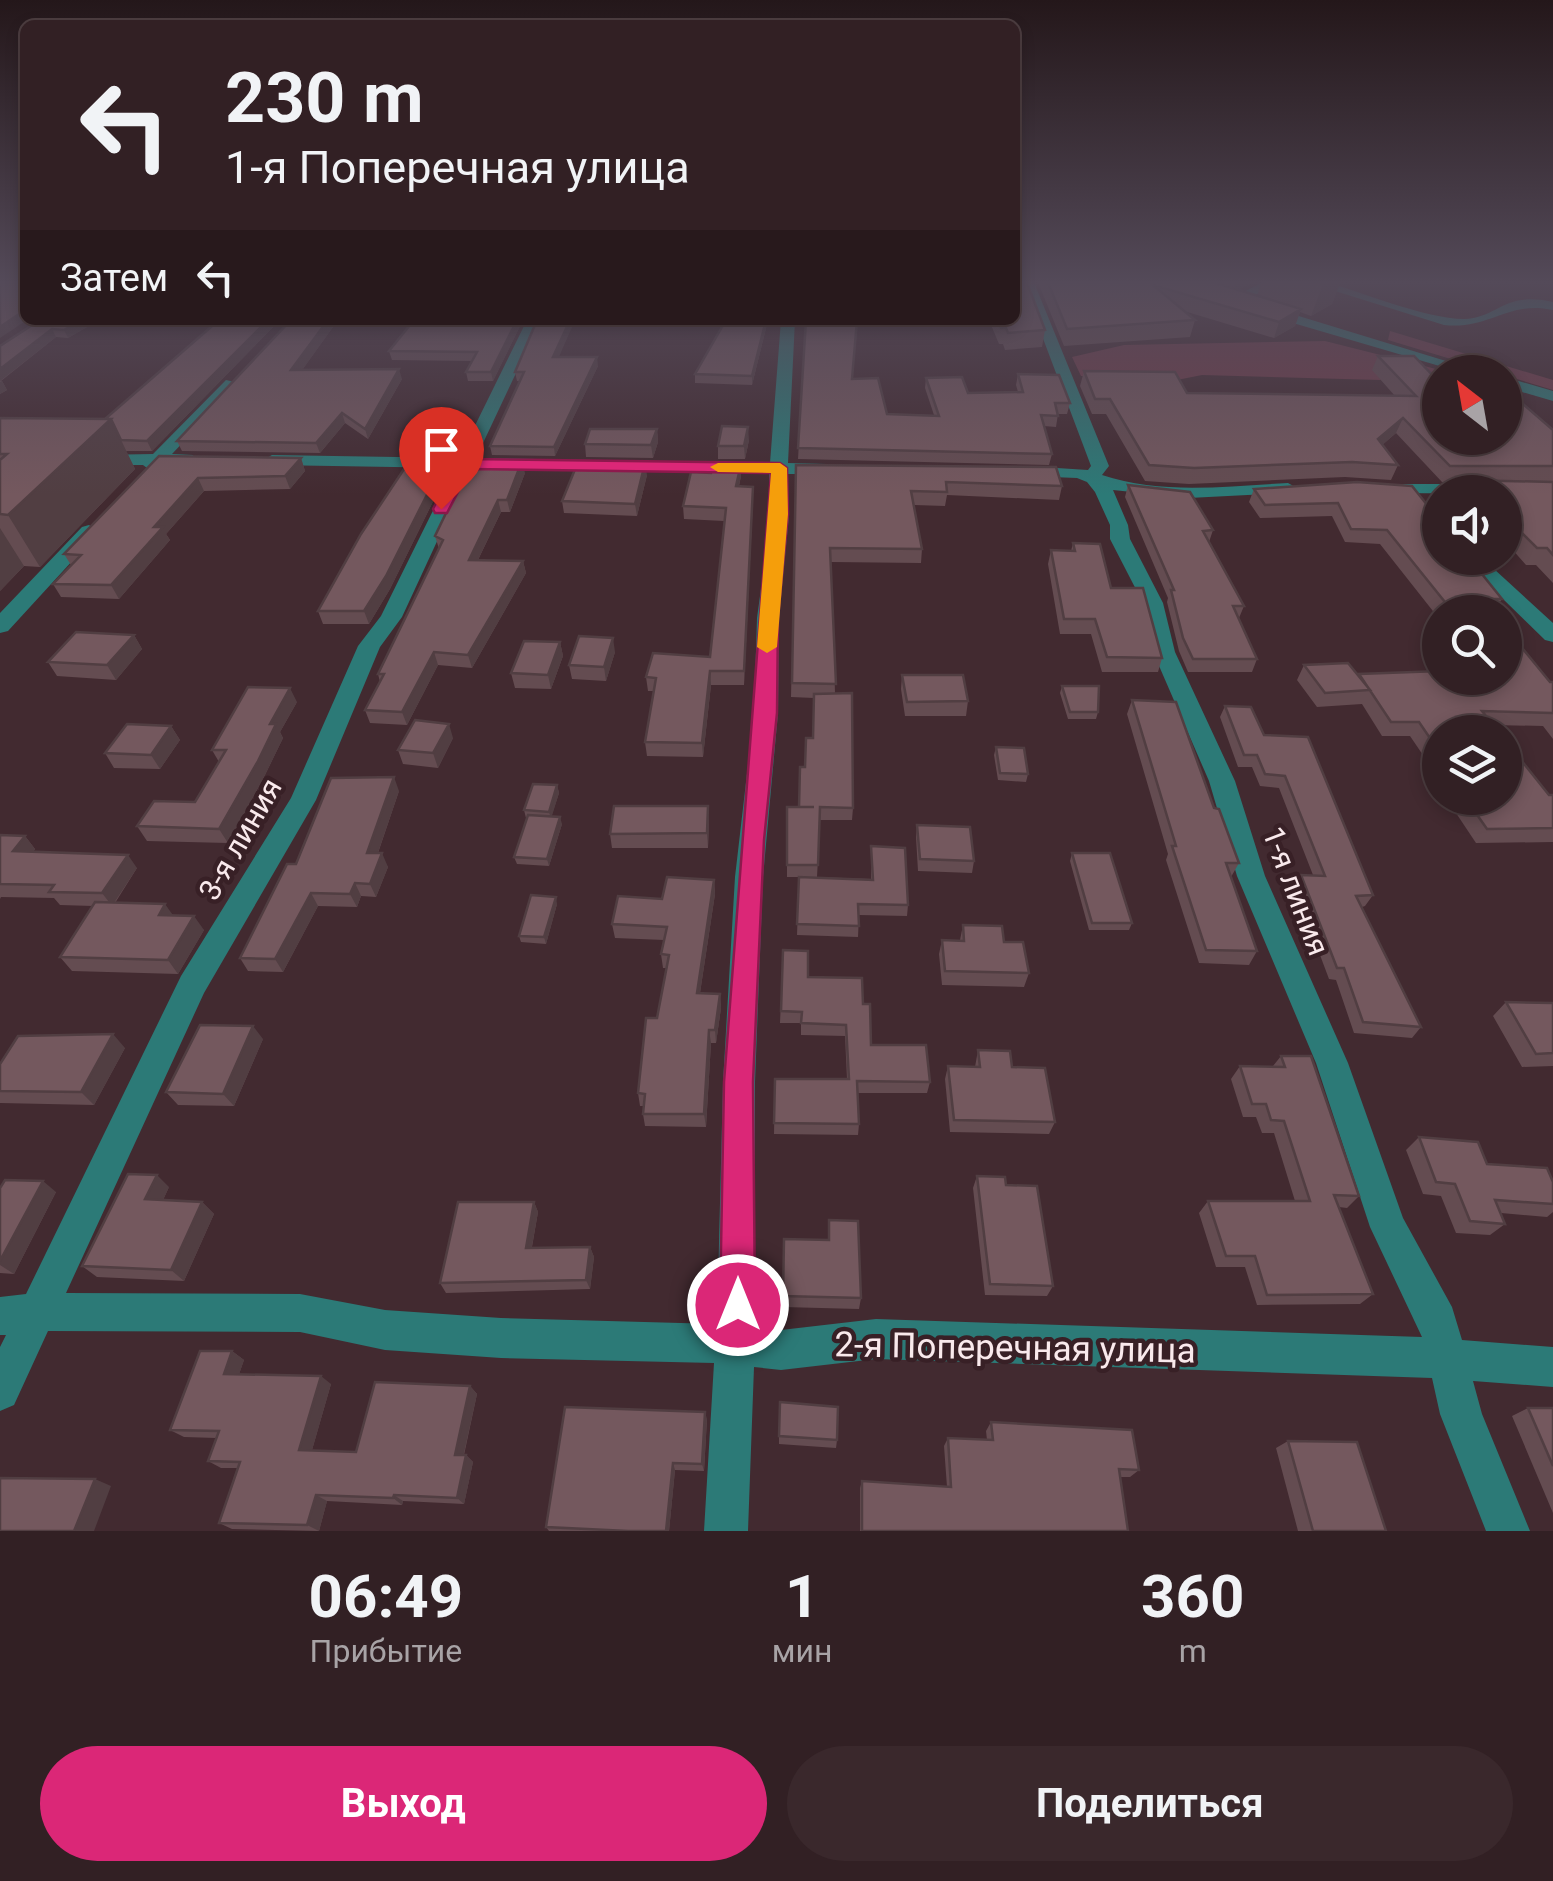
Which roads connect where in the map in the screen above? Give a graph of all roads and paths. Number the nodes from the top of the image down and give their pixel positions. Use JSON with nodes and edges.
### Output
{"nodes":[{"id":1,"x":519,"y":351,"type":"edge"},
{"id":2,"x":786,"y":351,"type":"edge"},
{"id":3,"x":1055,"y":351,"type":"edge"},
{"id":4,"x":250,"y":363,"type":"edge"},
{"id":5,"x":1522,"y":387,"type":"edge"},
{"id":6,"x":1553,"y":396,"type":"edge"},
{"id":7,"x":201,"y":459,"type":"edge"},
{"id":8,"x":71,"y":460,"type":"edge"},
{"id":9,"x":159,"y":460,"type":"junction"},
{"id":10,"x":258,"y":460,"type":"edge"},
{"id":11,"x":464,"y":464,"type":"junction"},
{"id":12,"x":780,"y":468,"type":"junction"},
{"id":13,"x":854,"y":469,"type":"edge"},
{"id":14,"x":1009,"y":471,"type":"edge"},
{"id":15,"x":1092,"y":476,"type":"junction"},
{"id":16,"x":135,"y":482,"type":"edge"},
{"id":17,"x":1308,"y":487,"type":"edge"},
{"id":18,"x":1362,"y":487,"type":"edge"},
{"id":19,"x":1553,"y":489,"type":"edge"},
{"id":20,"x":1418,"y":491,"type":"junction"},
{"id":21,"x":1422,"y":495,"type":"edge"},
{"id":22,"x":108,"y":511,"type":"edge"},
{"id":23,"x":1489,"y":575,"type":"edge"},
{"id":24,"x":0,"y":626,"type":"edge"},
{"id":25,"x":1553,"y":636,"type":"edge"},
{"id":26,"x":19,"y":1314,"type":"edge"},
{"id":27,"x":733,"y":1346,"type":"junction"},
{"id":28,"x":1449,"y":1360,"type":"junction"},
{"id":29,"x":1553,"y":1367,"type":"edge"},
{"id":30,"x":0,"y":1391,"type":"edge"},
{"id":31,"x":726,"y":1531,"type":"edge"},
{"id":32,"x":1508,"y":1531,"type":"edge"}],
"edges":[{"from":1,"to":11,"type":"street","name":"3-я линия"},
{"from":2,"to":12,"type":"street"},
{"from":3,"to":15,"type":"street","name":"1-я линия"},
{"from":4,"to":9,"type":"street"},
{"from":5,"to":6,"type":"street"},
{"from":7,"to":9,"type":"street"},
{"from":8,"to":9,"type":"street"},
{"from":9,"to":16,"type":"street"},
{"from":10,"to":11,"type":"street"},
{"from":11,"to":12,"type":"street"},
{"from":11,"to":26,"type":"street","name":"3-я линия"},
{"from":12,"to":13,"type":"street"},
{"from":12,"to":27,"type":"street"},
{"from":14,"to":15,"type":"street"},
{"from":15,"to":17,"type":"street"},
{"from":15,"to":28,"type":"street","name":"1-я линия"},
{"from":18,"to":20,"type":"street"},
{"from":19,"to":20,"type":"street"},
{"from":20,"to":21,"type":"street"},
{"from":22,"to":24,"type":"street"},
{"from":23,"to":25,"type":"street"},
{"from":26,"to":27,"type":"street","name":"2-я Поперечная улица"},
{"from":26,"to":30,"type":"street","name":"3-я линия"},
{"from":27,"to":28,"type":"street","name":"2-я Поперечная улица"},
{"from":27,"to":31,"type":"street"},
{"from":28,"to":29,"type":"street","name":"2-я Поперечная улица"},
{"from":28,"to":32,"type":"street","name":"1-я линия"}]}
